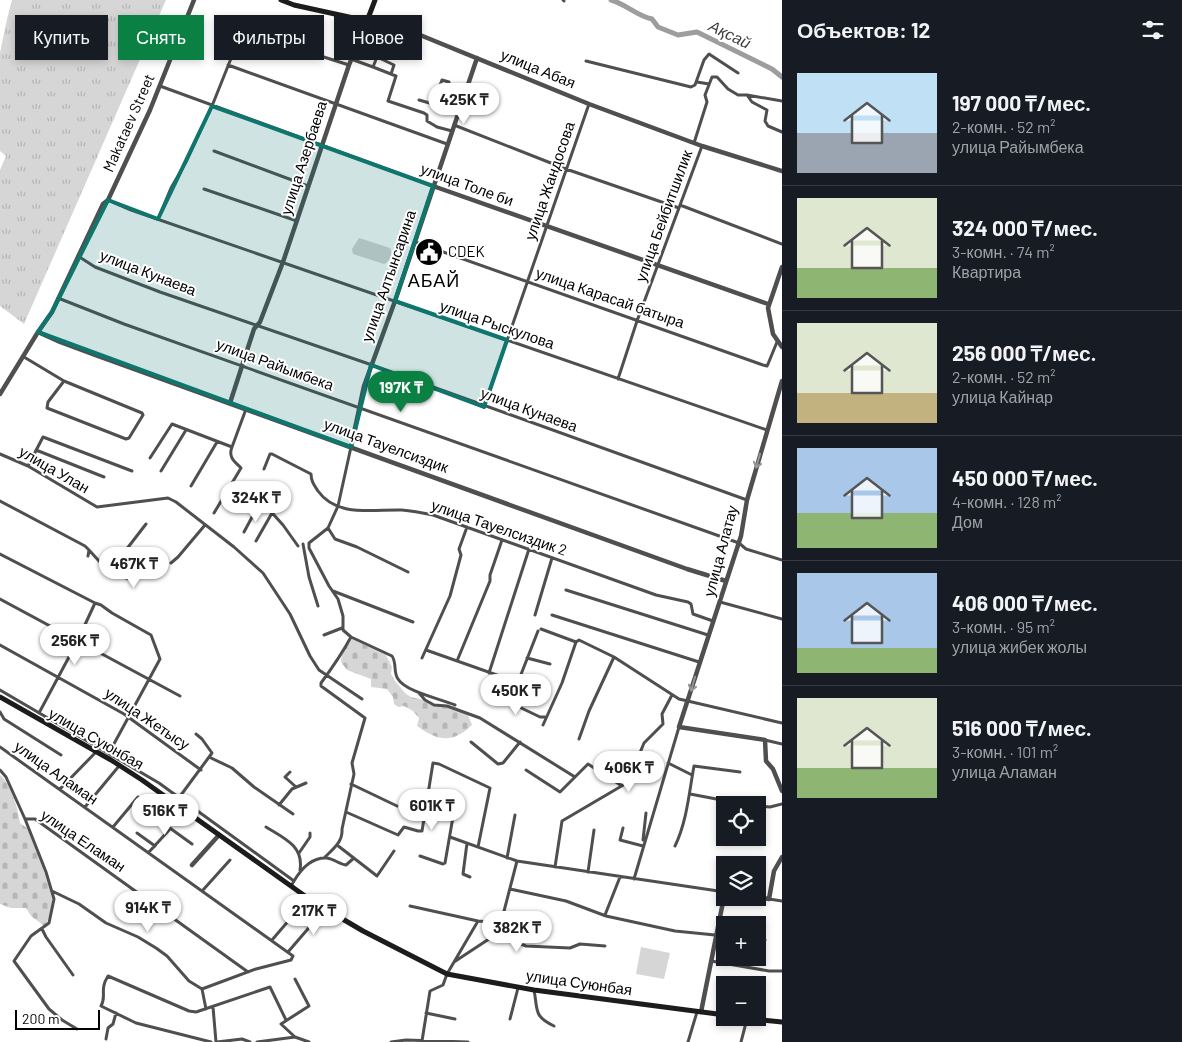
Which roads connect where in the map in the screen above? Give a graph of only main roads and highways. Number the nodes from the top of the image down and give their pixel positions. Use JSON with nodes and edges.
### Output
{"nodes":[{"id":1,"x":281,"y":0,"type":"edge"},
{"id":2,"x":375,"y":0,"type":"edge"},
{"id":3,"x":340,"y":15,"type":"edge"},
{"id":4,"x":369,"y":15,"type":"edge"},
{"id":5,"x":0,"y":697,"type":"edge"},
{"id":6,"x":716,"y":1014,"type":"edge"},
{"id":7,"x":766,"y":1020,"type":"edge"},
{"id":8,"x":782,"y":1022,"type":"edge"}],
"edges":[{"from":1,"to":3,"type":"main road","name":"улица Абая"},
{"from":2,"to":4,"type":"main road","name":"улица Азербаева"},
{"from":5,"to":6,"type":"main road","name":"улица Суюнбая"},
{"from":7,"to":8,"type":"main road"}]}
